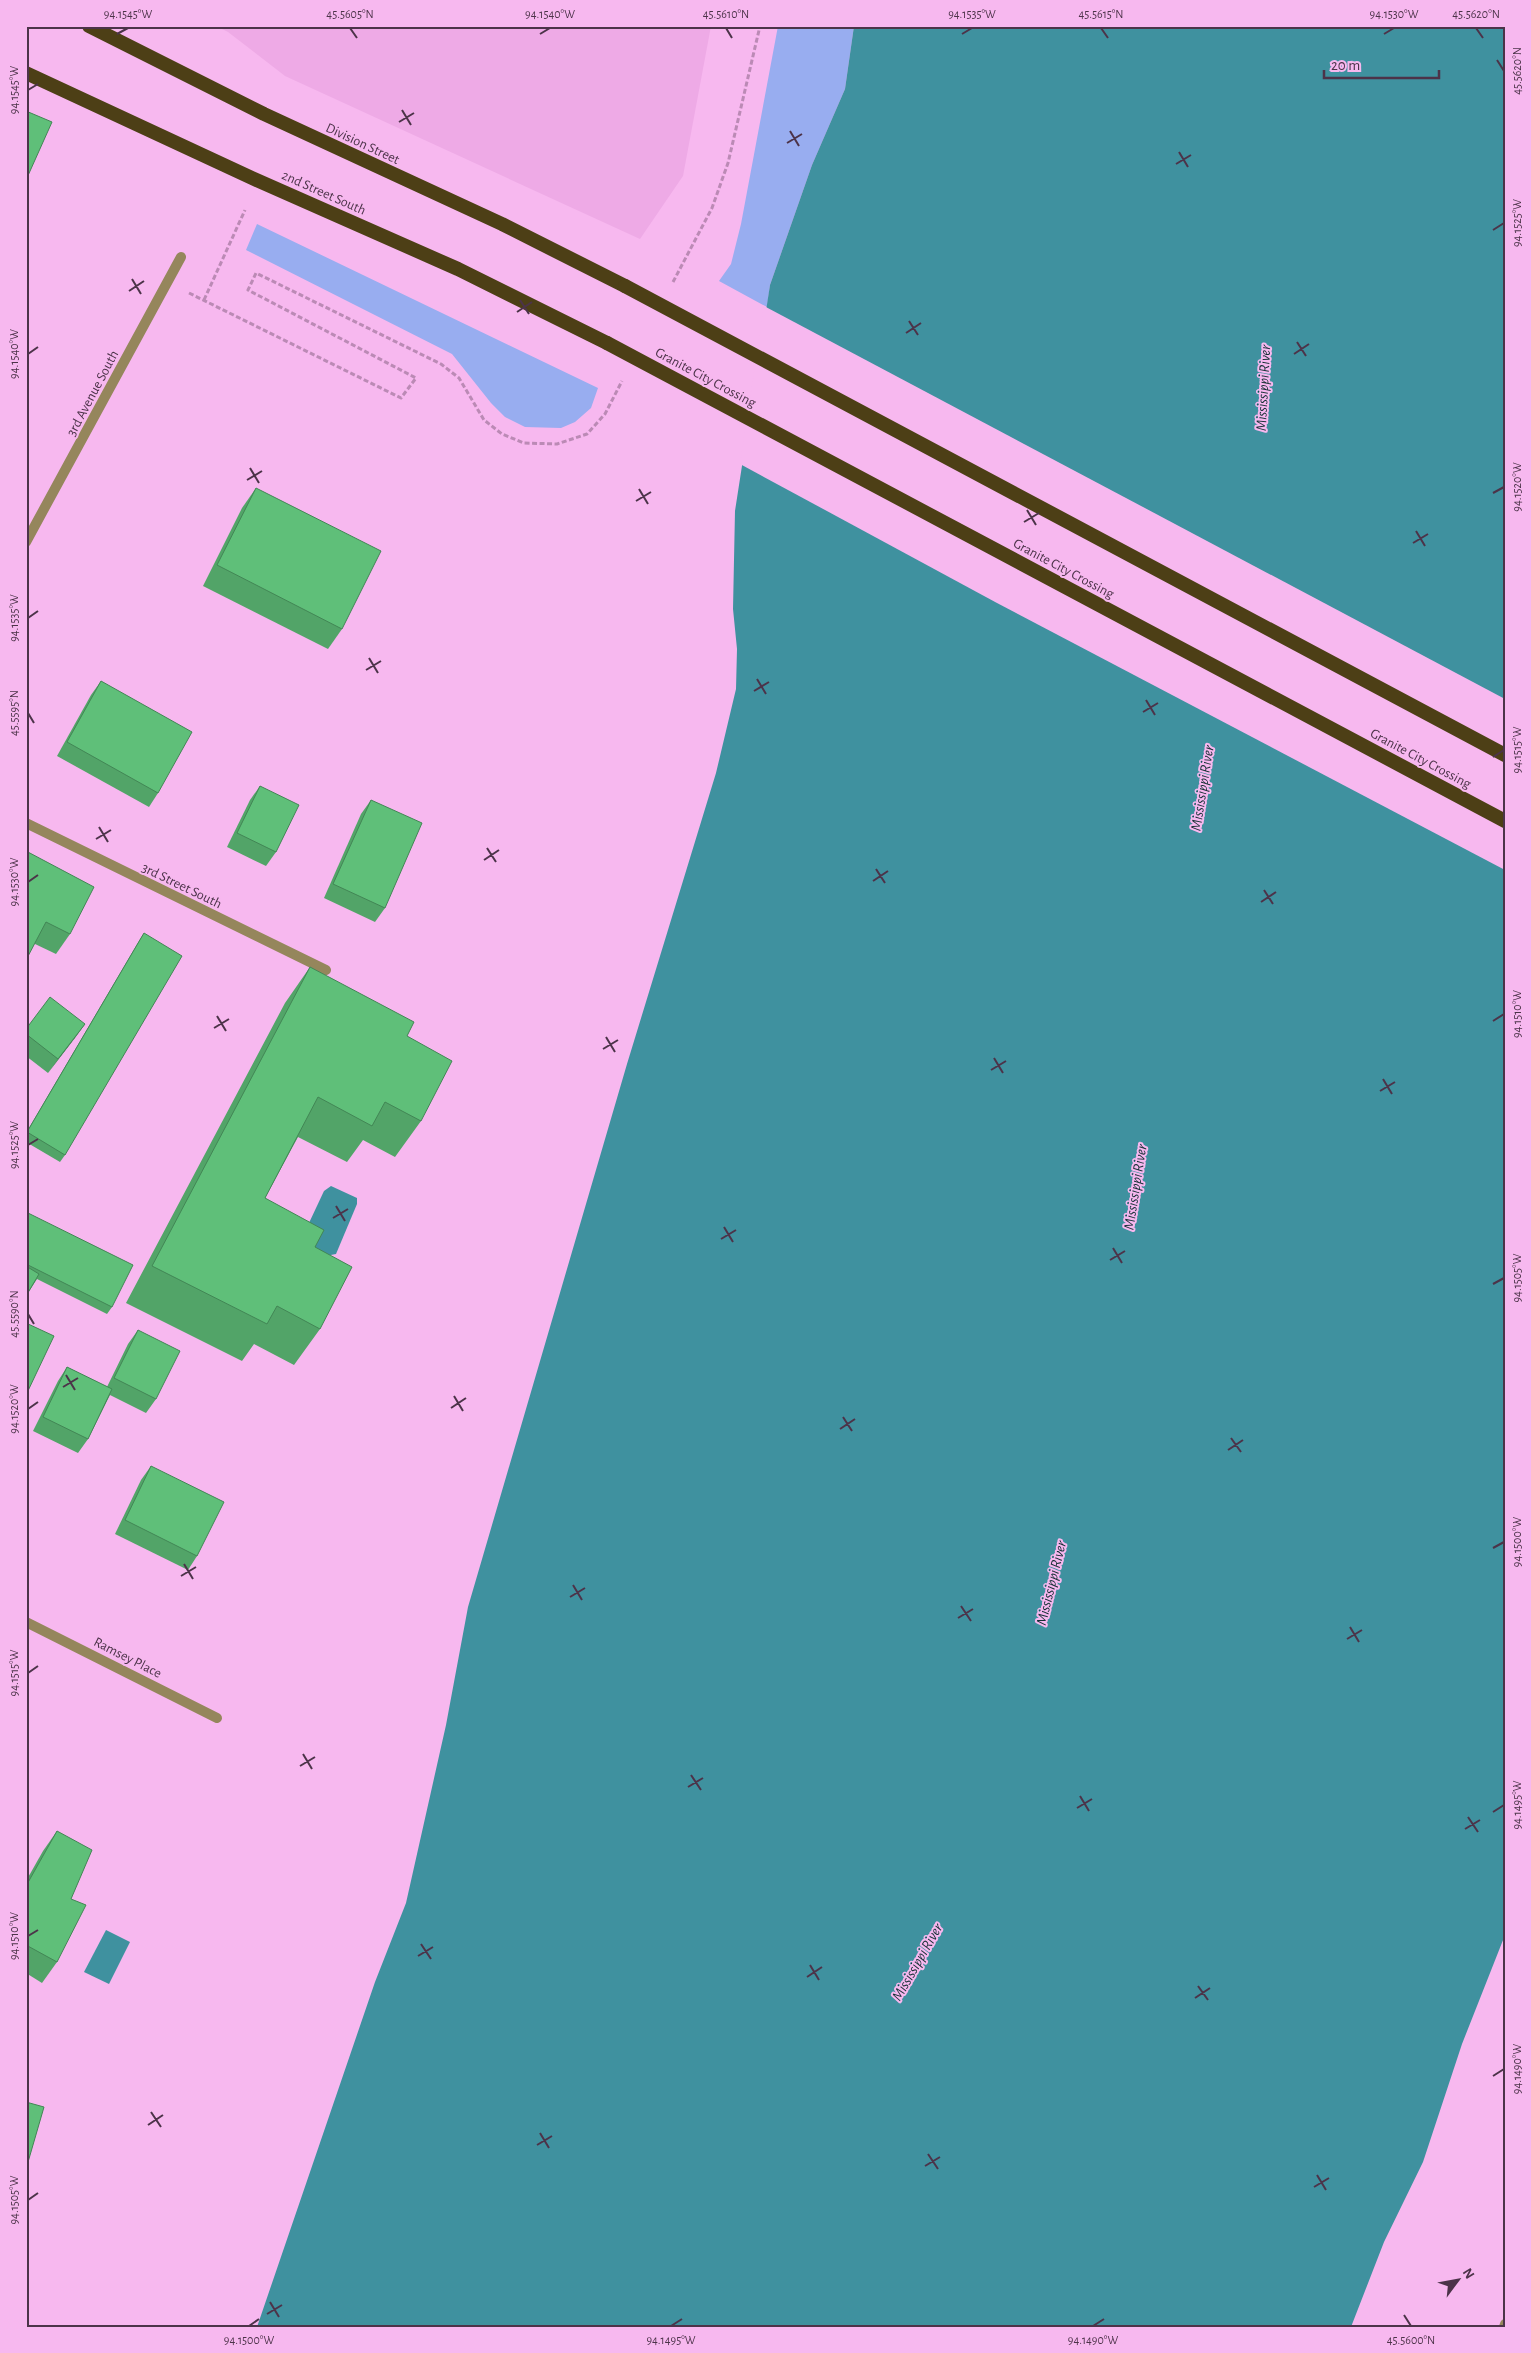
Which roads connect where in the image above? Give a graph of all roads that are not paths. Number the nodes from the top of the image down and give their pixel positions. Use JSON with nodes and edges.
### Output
{"nodes":[{"id":1,"x":89,"y":26,"type":"edge"},
{"id":2,"x":26,"y":73,"type":"edge"},
{"id":3,"x":181,"y":257,"type":"dead end"},
{"id":4,"x":607,"y":343,"type":"joint"},
{"id":5,"x":26,"y":542,"type":"edge"},
{"id":6,"x":1505,"y":755,"type":"edge"},
{"id":7,"x":1505,"y":821,"type":"edge"},
{"id":8,"x":26,"y":823,"type":"edge"},
{"id":9,"x":326,"y":970,"type":"dead end"},
{"id":10,"x":26,"y":1622,"type":"edge"},
{"id":11,"x":217,"y":1718,"type":"dead end"}],
"edges":[{"from":1,"to":6,"type":"highway","name":"Division Street","bridge":true},
{"from":2,"to":4,"type":"highway","name":"2nd Street South"},
{"from":3,"to":5,"type":"street","name":"3rd Avenue South"},
{"from":4,"to":7,"type":"highway","name":"Granite City Crossing","bridge":true},
{"from":8,"to":9,"type":"street","name":"3rd Street South"},
{"from":10,"to":11,"type":"street","name":"Ramsey Place"}]}
